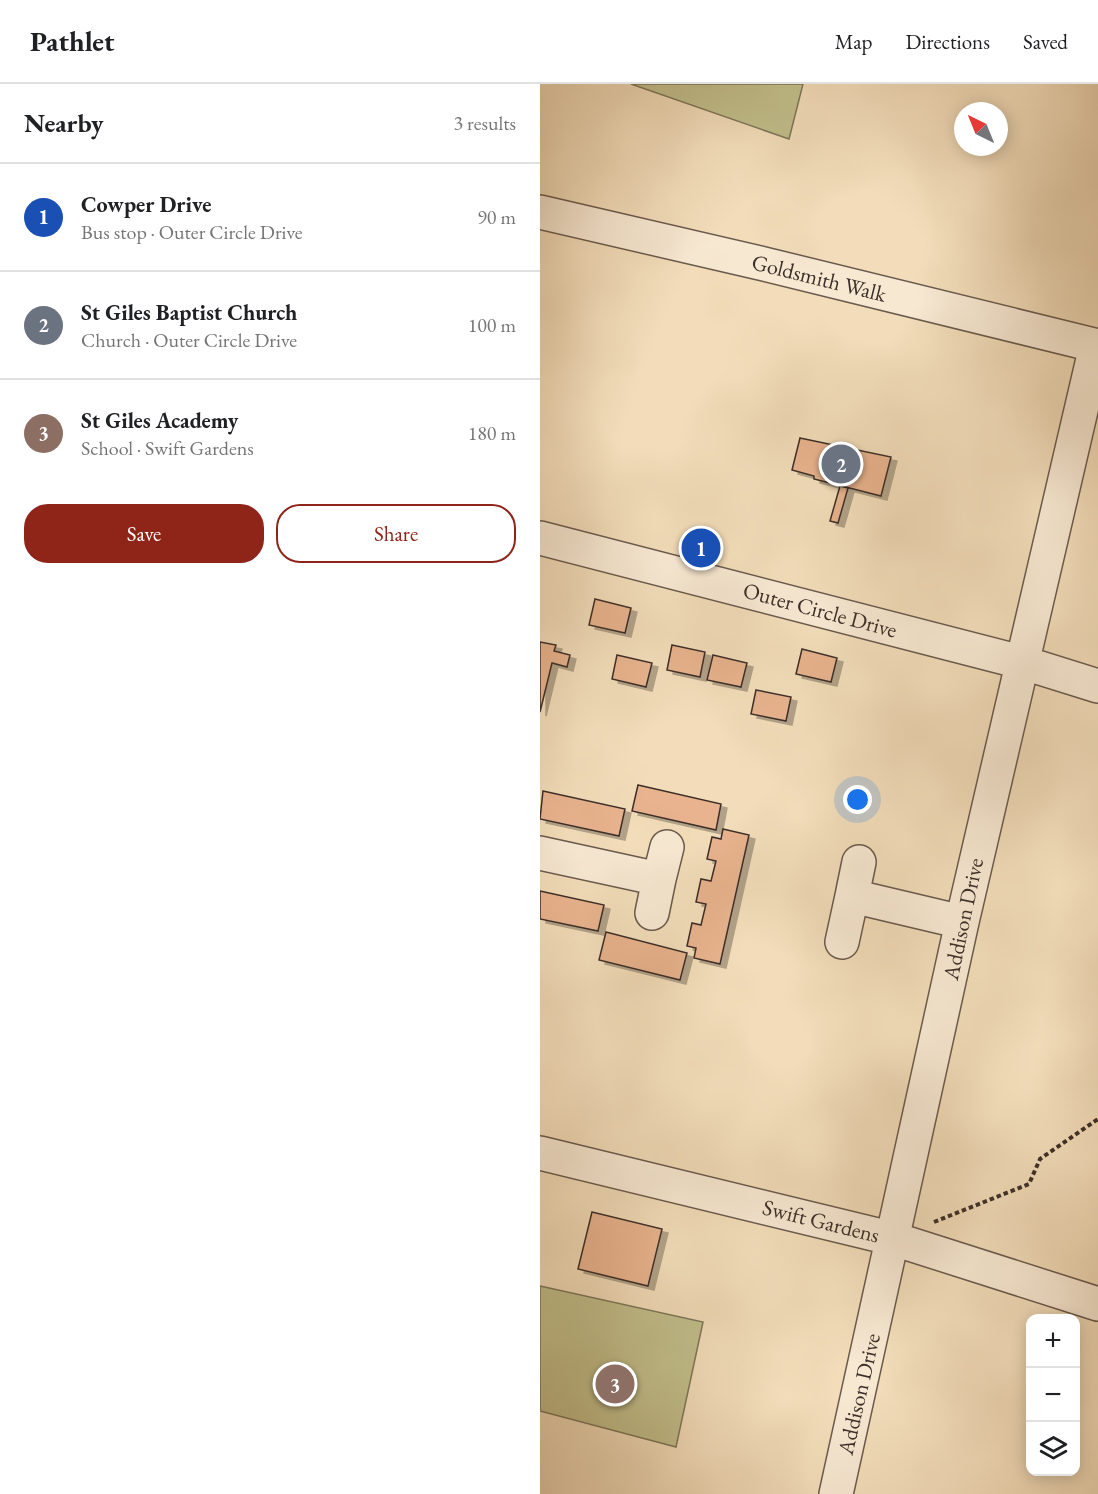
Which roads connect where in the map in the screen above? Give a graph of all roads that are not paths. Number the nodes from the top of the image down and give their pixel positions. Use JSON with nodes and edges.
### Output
{"nodes":[{"id":1,"x":540,"y":212,"type":"edge"},
{"id":2,"x":1097,"y":346,"type":"edge"},
{"id":3,"x":540,"y":538,"type":"edge"},
{"id":4,"x":1021,"y":662,"type":"junction"},
{"id":5,"x":1098,"y":686,"type":"edge"},
{"id":6,"x":667,"y":847,"type":"dead end"},
{"id":7,"x":540,"y":853,"type":"edge"},
{"id":8,"x":859,"y":862,"type":"dead end"},
{"id":9,"x":659,"y":879,"type":"junction"},
{"id":10,"x":852,"y":896,"type":"junction"},
{"id":11,"x":652,"y":913,"type":"dead end"},
{"id":12,"x":962,"y":922,"type":"junction"},
{"id":13,"x":842,"y":942,"type":"dead end"},
{"id":14,"x":540,"y":1153,"type":"edge"},
{"id":15,"x":894,"y":1239,"type":"junction"},
{"id":16,"x":1098,"y":1304,"type":"edge"},
{"id":17,"x":836,"y":1494,"type":"edge"}],
"edges":[{"from":1,"to":2,"type":"street","name":"Goldsmith Walk"},
{"from":2,"to":4,"type":"street","name":"Addison Drive"},
{"from":3,"to":4,"type":"street","name":"Outer Circle Drive"},
{"from":4,"to":5,"type":"street","name":"Outer Circle Drive"},
{"from":4,"to":12,"type":"street","name":"Addison Drive"},
{"from":6,"to":9,"type":"street"},
{"from":7,"to":9,"type":"street"},
{"from":8,"to":10,"type":"street"},
{"from":9,"to":11,"type":"street"},
{"from":10,"to":12,"type":"street"},
{"from":10,"to":13,"type":"street"},
{"from":12,"to":15,"type":"street","name":"Addison Drive"},
{"from":14,"to":15,"type":"street","name":"Swift Gardens"},
{"from":15,"to":16,"type":"street","name":"Swift Gardens"},
{"from":15,"to":17,"type":"street","name":"Addison Drive"}]}
